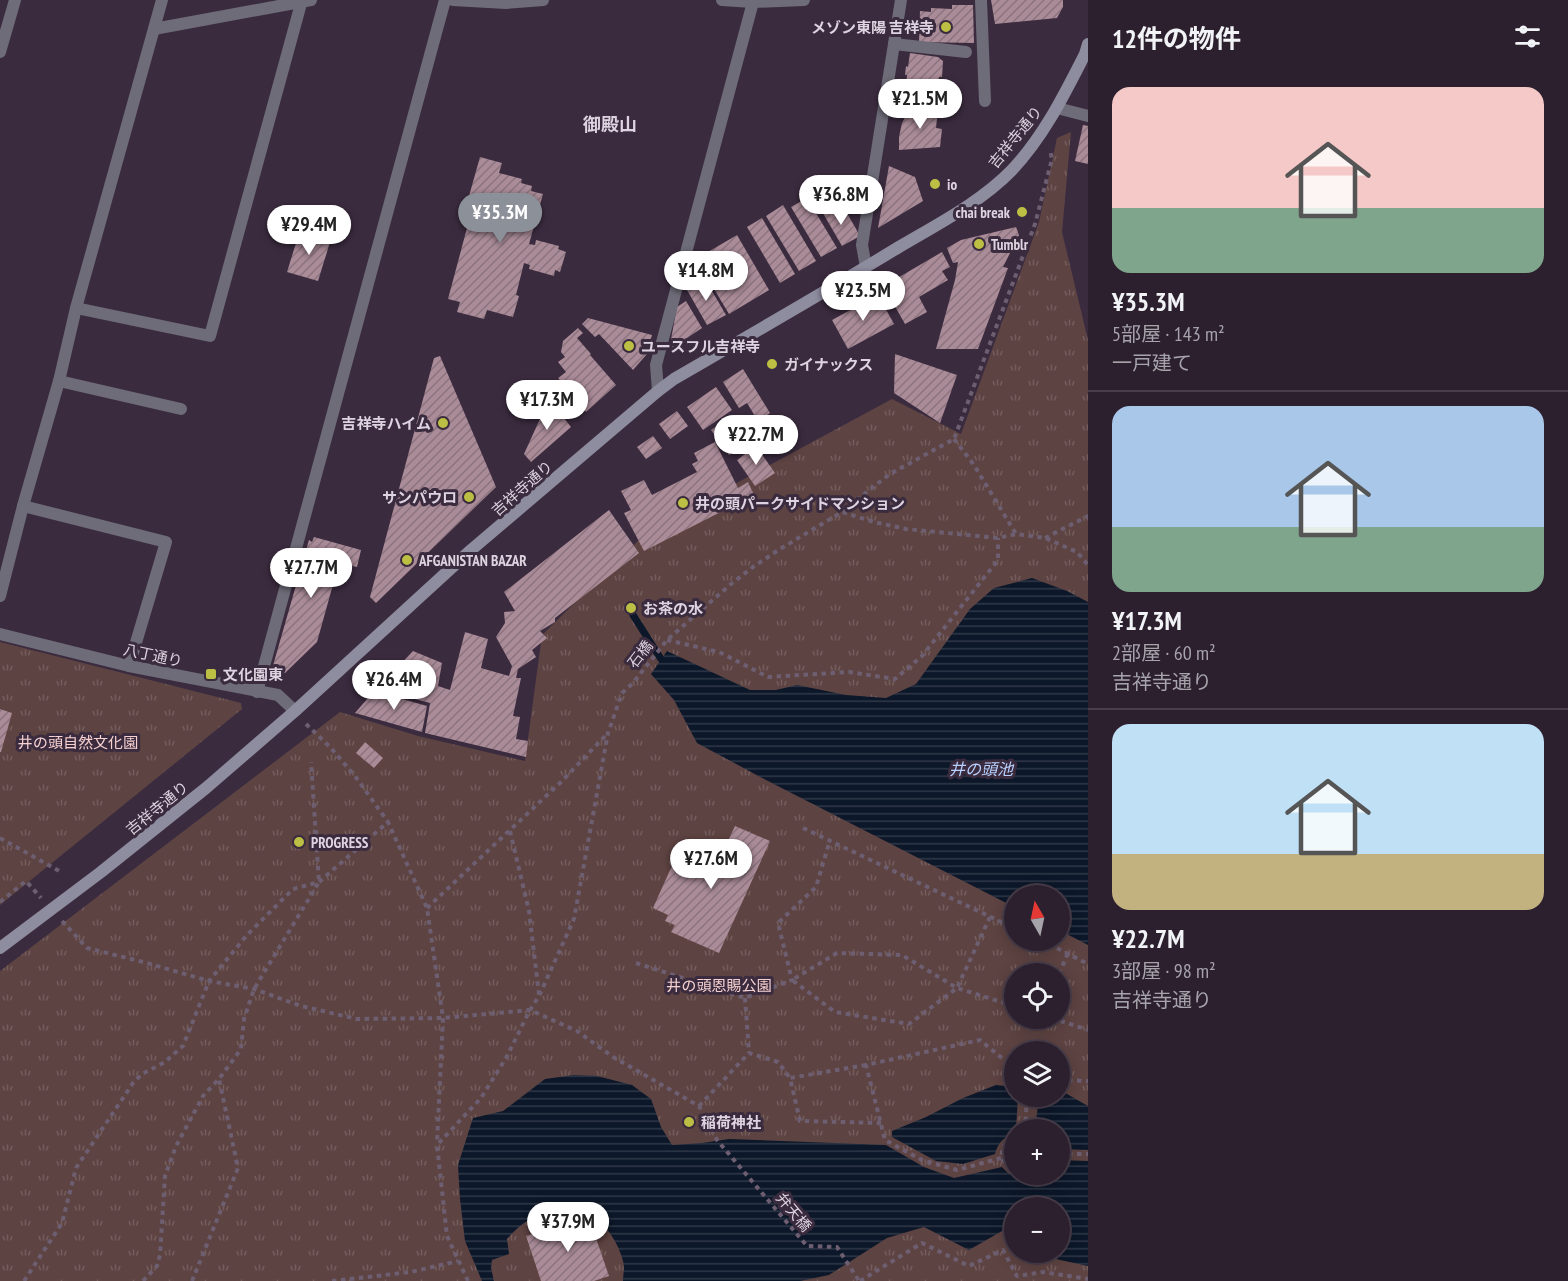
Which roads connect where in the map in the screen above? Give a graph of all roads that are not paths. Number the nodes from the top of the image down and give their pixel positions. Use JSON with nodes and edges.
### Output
{"nodes":[{"id":1,"x":15,"y":0,"type":"edge"},
{"id":2,"x":162,"y":0,"type":"edge"},
{"id":3,"x":445,"y":0,"type":"edge"},
{"id":4,"x":453,"y":0,"type":"edge"},
{"id":5,"x":543,"y":0,"type":"edge"},
{"id":6,"x":722,"y":0,"type":"edge"},
{"id":7,"x":804,"y":0,"type":"edge"},
{"id":8,"x":901,"y":0,"type":"edge"},
{"id":9,"x":981,"y":0,"type":"edge"},
{"id":10,"x":305,"y":1,"type":"edge"},
{"id":11,"x":753,"y":3,"type":"junction"},
{"id":12,"x":154,"y":29,"type":"junction"},
{"id":13,"x":894,"y":44,"type":"junction"},
{"id":14,"x":1088,"y":44,"type":"edge"},
{"id":15,"x":0,"y":52,"type":"edge"},
{"id":16,"x":966,"y":52,"type":"dead end"},
{"id":17,"x":986,"y":101,"type":"dead end"},
{"id":18,"x":1057,"y":108,"type":"junction"},
{"id":19,"x":1088,"y":116,"type":"edge"},
{"id":20,"x":866,"y":267,"type":"junction"},
{"id":21,"x":76,"y":308,"type":"junction"},
{"id":22,"x":59,"y":381,"type":"junction"},
{"id":23,"x":658,"y":391,"type":"junction"},
{"id":24,"x":181,"y":410,"type":"dead end"},
{"id":25,"x":23,"y":506,"type":"junction"},
{"id":26,"x":4,"y":556,"type":"edge"},
{"id":27,"x":0,"y":596,"type":"edge"},
{"id":28,"x":0,"y":634,"type":"edge"},
{"id":29,"x":129,"y":666,"type":"junction"},
{"id":30,"x":257,"y":692,"type":"junction"},
{"id":31,"x":295,"y":711,"type":"junction"},
{"id":32,"x":0,"y":948,"type":"edge"}],
"edges":[{"from":1,"to":15,"type":"street"},
{"from":2,"to":12,"type":"street"},
{"from":3,"to":30,"type":"street"},
{"from":4,"to":5,"type":"street"},
{"from":6,"to":11,"type":"street"},
{"from":7,"to":11,"type":"street"},
{"from":8,"to":13,"type":"street"},
{"from":9,"to":17,"type":"street"},
{"from":10,"to":12,"type":"street"},
{"from":10,"to":21,"type":"street"},
{"from":11,"to":23,"type":"street"},
{"from":12,"to":21,"type":"street"},
{"from":13,"to":16,"type":"street"},
{"from":13,"to":20,"type":"street"},
{"from":14,"to":18,"type":"main road","name":"吉祥寺通り"},
{"from":18,"to":19,"type":"street"},
{"from":18,"to":20,"type":"main road","name":"吉祥寺通り"},
{"from":20,"to":23,"type":"main road","name":"吉祥寺通り"},
{"from":21,"to":22,"type":"street"},
{"from":22,"to":24,"type":"street"},
{"from":22,"to":25,"type":"street"},
{"from":23,"to":31,"type":"main road","name":"吉祥寺通り"},
{"from":25,"to":26,"type":"street"},
{"from":25,"to":29,"type":"street"},
{"from":26,"to":27,"type":"street"},
{"from":28,"to":29,"type":"street","name":"八丁通り"},
{"from":29,"to":30,"type":"street","name":"八丁通り"},
{"from":30,"to":31,"type":"street","name":"八丁通り"},
{"from":31,"to":32,"type":"main road","name":"吉祥寺通り"}]}
